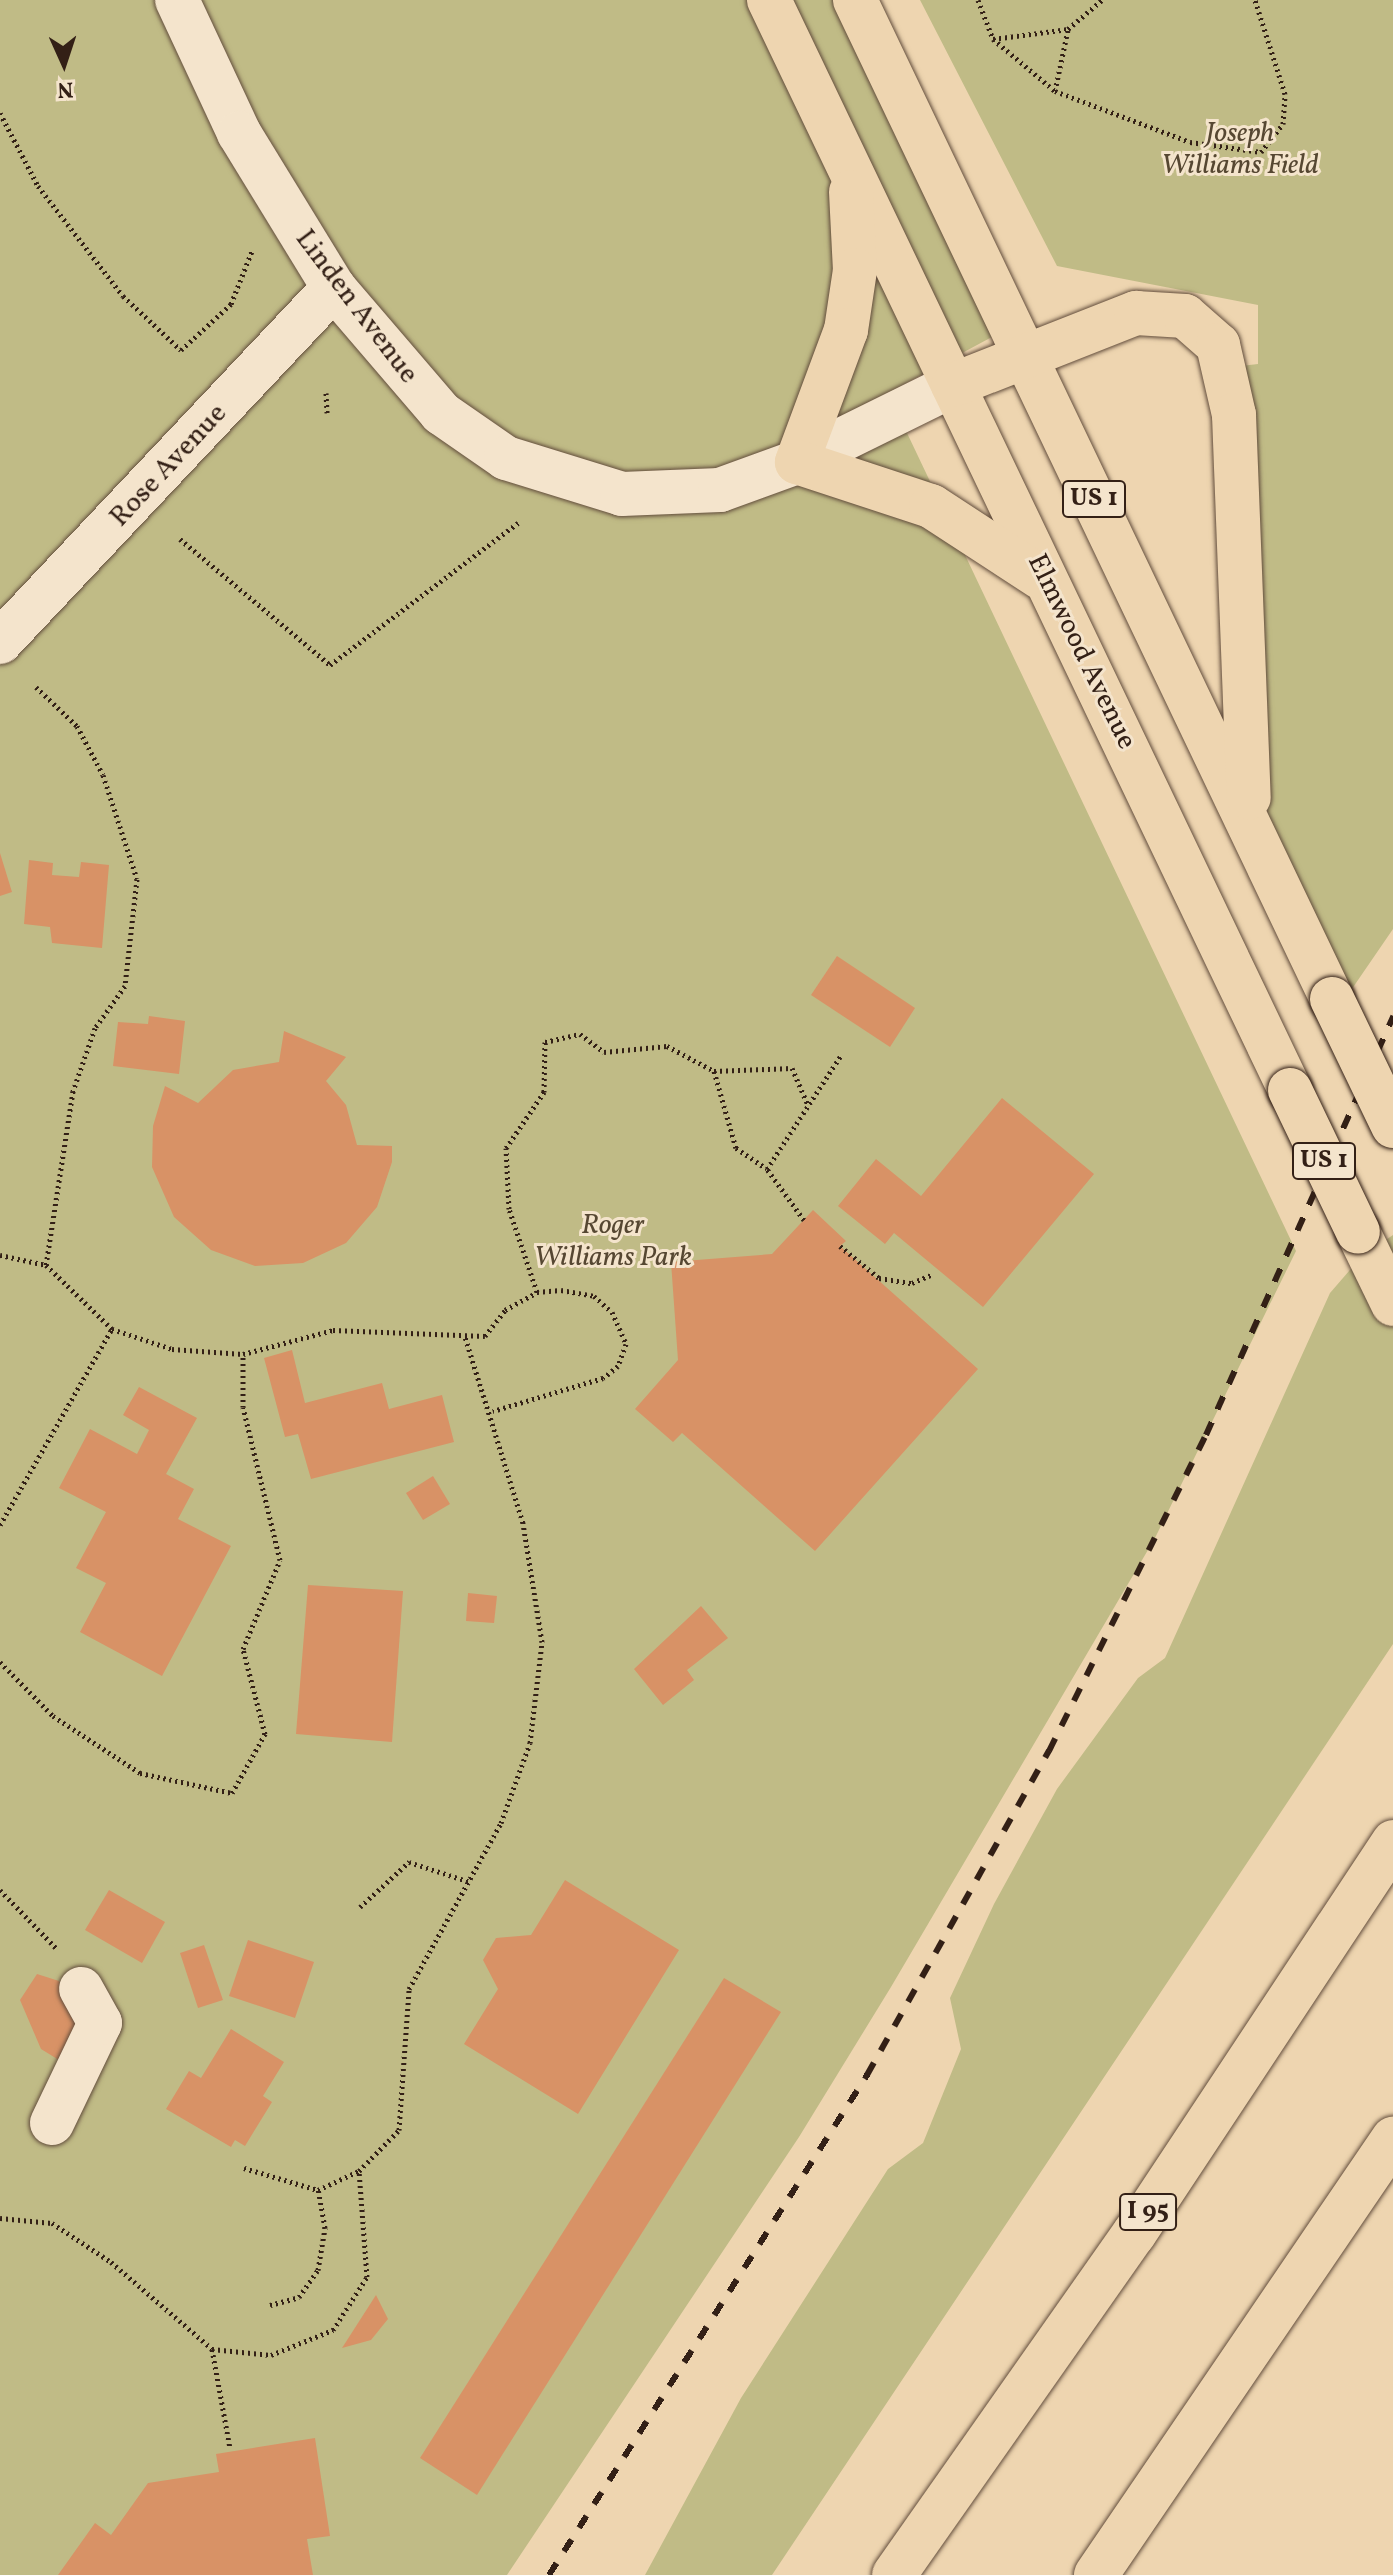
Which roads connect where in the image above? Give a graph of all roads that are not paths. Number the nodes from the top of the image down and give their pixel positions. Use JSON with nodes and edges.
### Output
{"nodes":[{"id":1,"x":177,"y":0,"type":"edge"},
{"id":2,"x":769,"y":0,"type":"edge"},
{"id":3,"x":855,"y":0,"type":"edge"},
{"id":4,"x":842,"y":153,"type":"junction"},
{"id":5,"x":334,"y":288,"type":"junction"},
{"id":6,"x":1025,"y":355,"type":"junction"},
{"id":7,"x":953,"y":385,"type":"junction"},
{"id":8,"x":797,"y":462,"type":"junction"},
{"id":9,"x":1048,"y":583,"type":"junction"},
{"id":10,"x":0,"y":642,"type":"edge"},
{"id":11,"x":1255,"y":836,"type":"junction"},
{"id":12,"x":1393,"y":1126,"type":"edge"},
{"id":13,"x":1393,"y":1304,"type":"edge"},
{"id":14,"x":1393,"y":1842,"type":"edge"},
{"id":15,"x":81,"y":1989,"type":"road end"},
{"id":16,"x":52,"y":2123,"type":"dead end"},
{"id":17,"x":1393,"y":2139,"type":"edge"},
{"id":18,"x":894,"y":2575,"type":"edge"},
{"id":19,"x":1096,"y":2575,"type":"edge"}],
"edges":[{"from":1,"to":5,"type":"street","name":"Linden Avenue"},
{"from":2,"to":4,"type":"main road","name":"Elmwood Avenue","number":"US 1"},
{"from":3,"to":6,"type":"main road","number":"US 1"},
{"from":4,"to":7,"type":"main road","name":"Elmwood Avenue","number":"US 1"},
{"from":4,"to":8,"type":"main road"},
{"from":5,"to":8,"type":"street","name":"Linden Avenue"},
{"from":5,"to":10,"type":"street","name":"Rose Avenue"},
{"from":6,"to":7,"type":"main road"},
{"from":6,"to":11,"type":"main road","number":"US 1"},
{"from":6,"to":11,"type":"main road"},
{"from":7,"to":8,"type":"street","name":"Linden Avenue"},
{"from":7,"to":9,"type":"main road","name":"Elmwood Avenue","number":"US 1"},
{"from":8,"to":9,"type":"main road"},
{"from":9,"to":13,"type":"main road","name":"Elmwood Avenue","number":"US 1","bridge":true},
{"from":11,"to":12,"type":"main road","number":"US 1","bridge":true},
{"from":14,"to":18,"type":"main road","number":"I 95"},
{"from":15,"to":16,"type":"street"},
{"from":17,"to":19,"type":"main road"}]}
